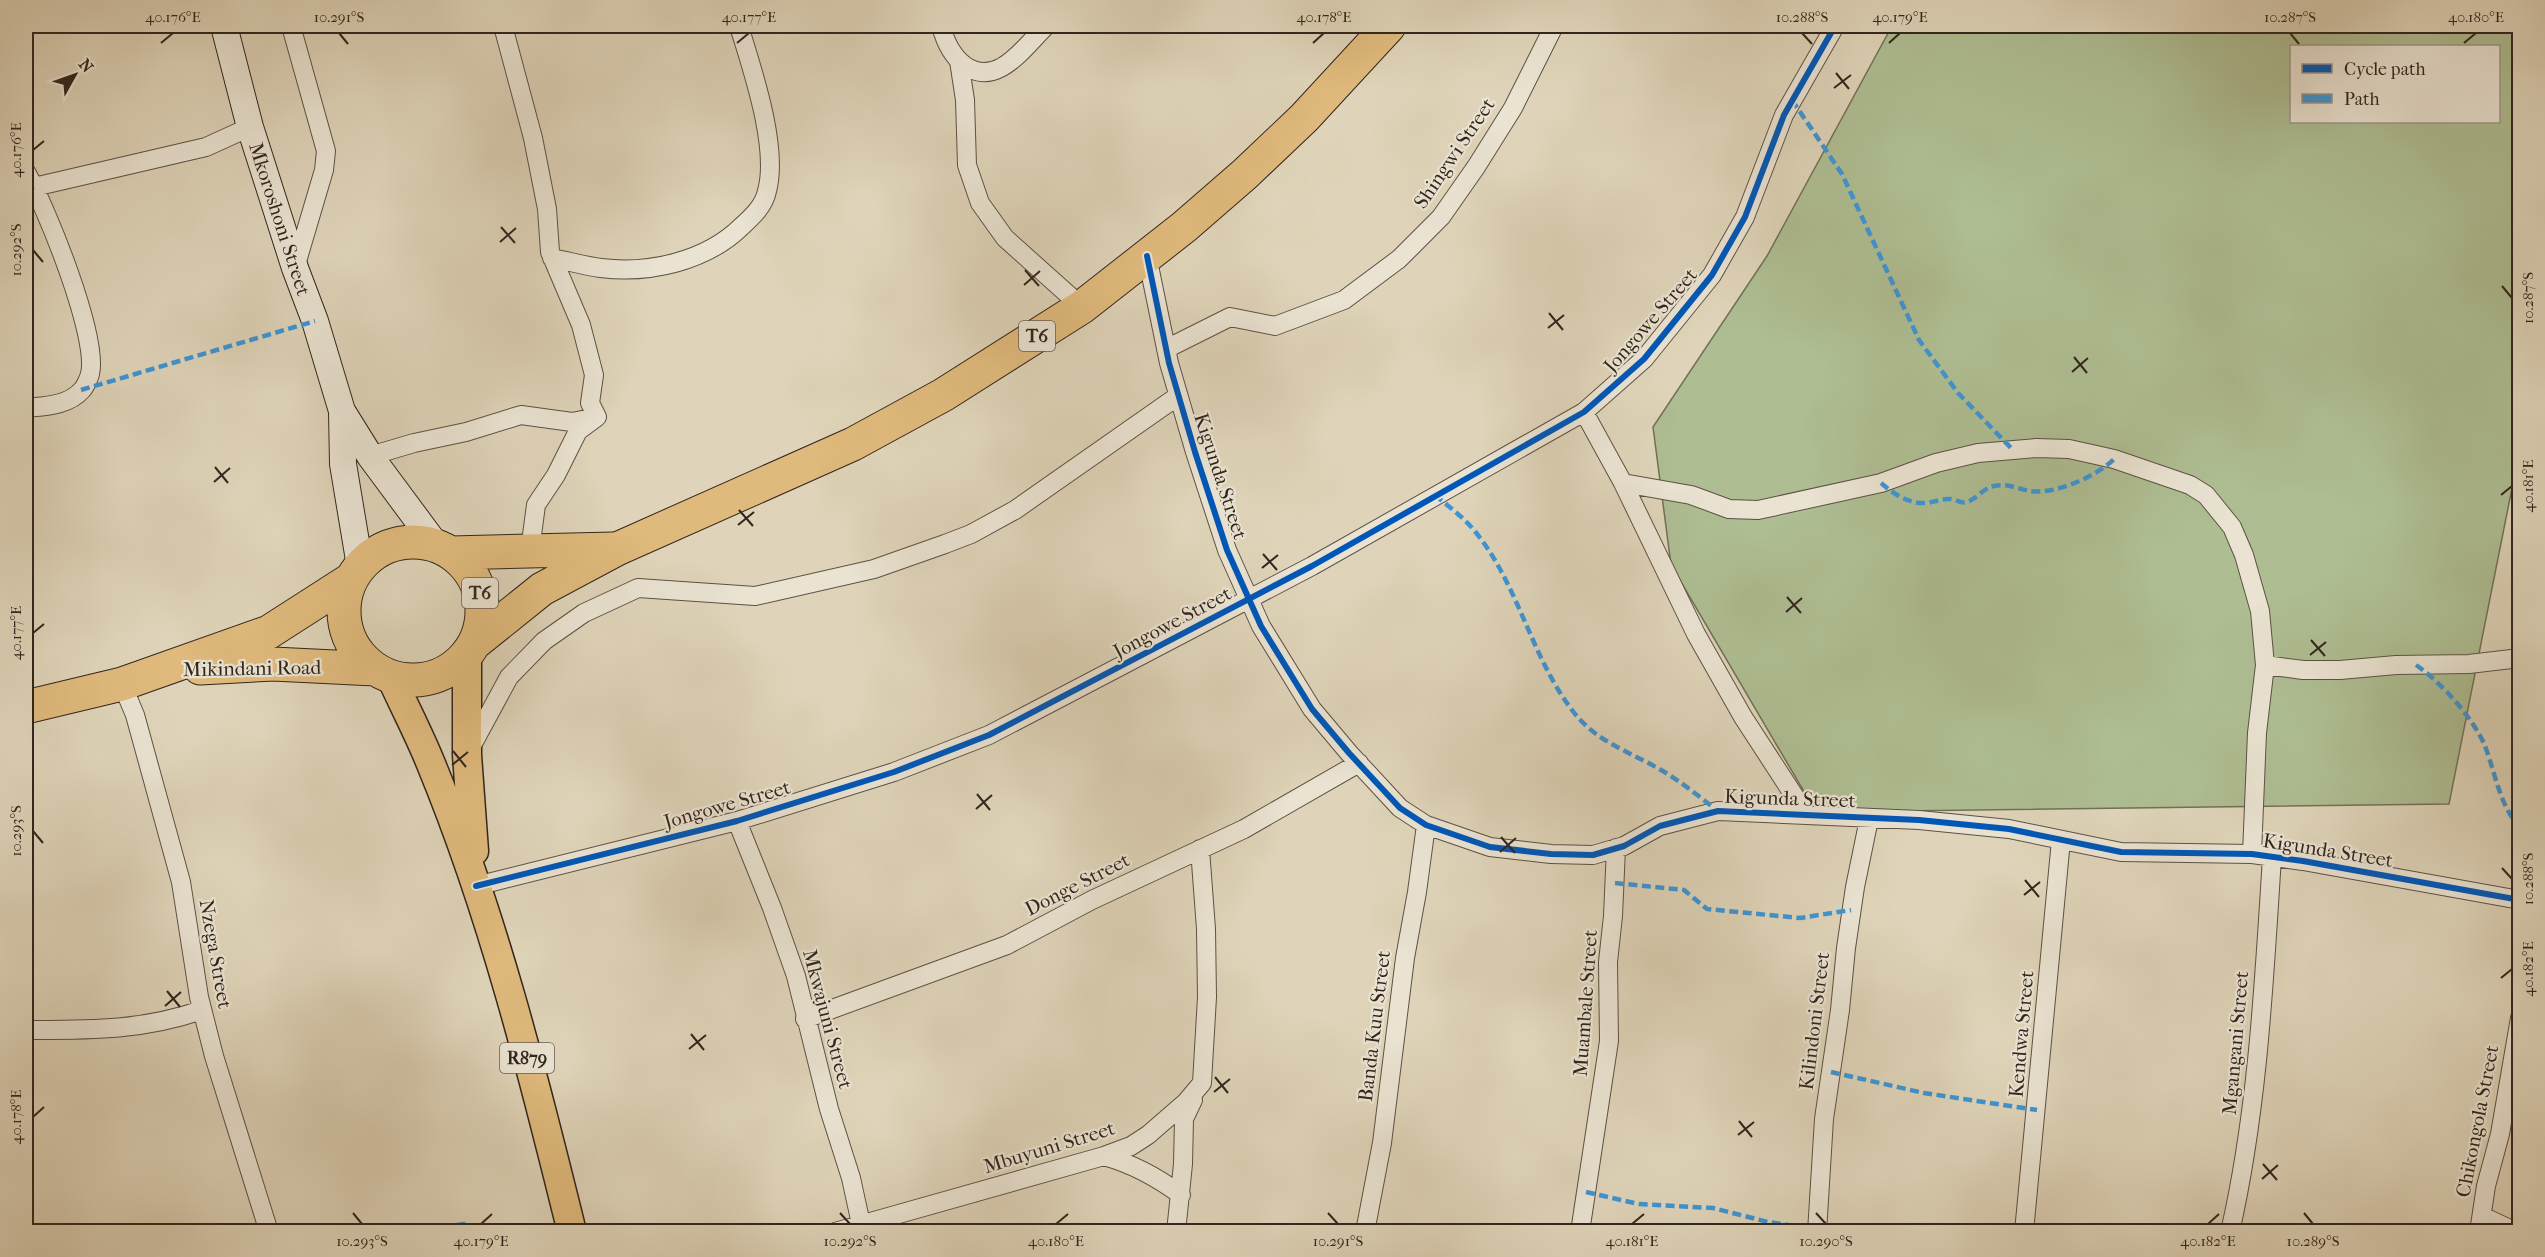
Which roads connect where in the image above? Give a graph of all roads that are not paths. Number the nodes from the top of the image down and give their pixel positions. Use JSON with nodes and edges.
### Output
{"nodes":[{"id":1,"x":224,"y":26,"type":"edge"},
{"id":2,"x":291,"y":26,"type":"edge"},
{"id":3,"x":502,"y":26,"type":"edge"},
{"id":4,"x":739,"y":26,"type":"edge"},
{"id":5,"x":941,"y":26,"type":"edge"},
{"id":6,"x":1046,"y":26,"type":"edge"},
{"id":7,"x":1389,"y":26,"type":"edge"},
{"id":8,"x":1554,"y":26,"type":"edge"},
{"id":9,"x":1835,"y":26,"type":"edge"},
{"id":10,"x":959,"y":61,"type":"junction"},
{"id":11,"x":250,"y":127,"type":"junction"},
{"id":12,"x":30,"y":179,"type":"edge"},
{"id":13,"x":1147,"y":256,"type":"junction"},
{"id":14,"x":552,"y":258,"type":"junction"},
{"id":15,"x":295,"y":268,"type":"junction"},
{"id":16,"x":1082,"y":307,"type":"junction"},
{"id":17,"x":1166,"y":350,"type":"junction"},
{"id":18,"x":1178,"y":396,"type":"junction"},
{"id":19,"x":26,"y":408,"type":"edge"},
{"id":20,"x":342,"y":411,"type":"junction"},
{"id":21,"x":1584,"y":412,"type":"junction"},
{"id":22,"x":597,"y":417,"type":"junction"},
{"id":23,"x":370,"y":456,"type":"junction"},
{"id":24,"x":1623,"y":483,"type":"junction"},
{"id":25,"x":443,"y":549,"type":"junction"},
{"id":26,"x":617,"y":549,"type":"junction"},
{"id":27,"x":530,"y":550,"type":"junction"},
{"id":28,"x":355,"y":573,"type":"junction"},
{"id":29,"x":1250,"y":599,"type":"junction"},
{"id":30,"x":471,"y":649,"type":"junction"},
{"id":31,"x":2520,"y":658,"type":"edge"},
{"id":32,"x":2265,"y":665,"type":"junction"},
{"id":33,"x":165,"y":670,"type":"junction"},
{"id":34,"x":383,"y":673,"type":"junction"},
{"id":35,"x":123,"y":684,"type":"junction"},
{"id":36,"x":26,"y":707,"type":"edge"},
{"id":37,"x":466,"y":755,"type":"junction"},
{"id":38,"x":1359,"y":764,"type":"junction"},
{"id":39,"x":1806,"y":814,"type":"junction"},
{"id":40,"x":1869,"y":819,"type":"junction"},
{"id":41,"x":737,"y":820,"type":"junction"},
{"id":42,"x":1426,"y":825,"type":"junction"},
{"id":43,"x":2061,"y":840,"type":"junction"},
{"id":44,"x":1616,"y":848,"type":"junction"},
{"id":45,"x":1200,"y":849,"type":"junction"},
{"id":46,"x":2252,"y":854,"type":"junction"},
{"id":47,"x":2272,"y":857,"type":"junction"},
{"id":48,"x":476,"y":886,"type":"junction"},
{"id":49,"x":2520,"y":900,"type":"edge"},
{"id":50,"x":202,"y":1010,"type":"junction"},
{"id":51,"x":2520,"y":1018,"type":"edge"},
{"id":52,"x":805,"y":1019,"type":"junction"},
{"id":53,"x":26,"y":1030,"type":"edge"},
{"id":54,"x":2514,"y":1079,"type":"edge"},
{"id":55,"x":1202,"y":1083,"type":"junction"},
{"id":56,"x":1104,"y":1156,"type":"junction"},
{"id":57,"x":1180,"y":1195,"type":"junction"},
{"id":58,"x":2481,"y":1224,"type":"edge"},
{"id":59,"x":864,"y":1228,"type":"edge"},
{"id":60,"x":266,"y":1231,"type":"edge"},
{"id":61,"x":572,"y":1232,"type":"edge"},
{"id":62,"x":836,"y":1232,"type":"edge"},
{"id":63,"x":1176,"y":1232,"type":"edge"},
{"id":64,"x":1365,"y":1232,"type":"edge"},
{"id":65,"x":1580,"y":1232,"type":"edge"},
{"id":66,"x":1816,"y":1232,"type":"edge"},
{"id":67,"x":2024,"y":1232,"type":"edge"},
{"id":68,"x":2230,"y":1232,"type":"edge"},
{"id":69,"x":2516,"y":1232,"type":"edge"}],
"edges":[{"from":1,"to":11,"type":"street","name":"Mkoroshoni Street"},
{"from":2,"to":15,"type":"street"},
{"from":3,"to":14,"type":"street"},
{"from":4,"to":14,"type":"street"},
{"from":5,"to":10,"type":"street"},
{"from":6,"to":10,"type":"street"},
{"from":7,"to":13,"type":"highway","number":"T6"},
{"from":8,"to":17,"type":"street","name":"Shingwi Street"},
{"from":9,"to":21,"type":"street","name":"Jongowe Street"},
{"from":10,"to":16,"type":"street"},
{"from":11,"to":12,"type":"street"},
{"from":11,"to":15,"type":"street","name":"Mkoroshoni Street"},
{"from":12,"to":19,"type":"street"},
{"from":13,"to":16,"type":"highway","number":"T6"},
{"from":13,"to":17,"type":"street","name":"Kigunda Street"},
{"from":14,"to":22,"type":"street"},
{"from":15,"to":20,"type":"street","name":"Mkoroshoni Street"},
{"from":16,"to":26,"type":"highway","number":"T6"},
{"from":17,"to":18,"type":"street","name":"Kigunda Street"},
{"from":18,"to":29,"type":"street","name":"Kigunda Street"},
{"from":18,"to":37,"type":"street"},
{"from":20,"to":23,"type":"street","name":"Mkoroshoni Street"},
{"from":20,"to":28,"type":"street","name":"Mkoroshoni Street"},
{"from":21,"to":24,"type":"street"},
{"from":21,"to":29,"type":"street","name":"Jongowe Street"},
{"from":22,"to":23,"type":"street"},
{"from":22,"to":27,"type":"street"},
{"from":23,"to":25,"type":"street","name":"Mkoroshoni Street"},
{"from":24,"to":32,"type":"street"},
{"from":24,"to":39,"type":"street"},
{"from":25,"to":27,"type":"highway","number":"T6"},
{"from":25,"to":28,"type":"highway","number":"T6"},
{"from":25,"to":30,"type":"highway","number":"T6"},
{"from":26,"to":27,"type":"highway","number":"T6"},
{"from":26,"to":30,"type":"highway","number":"T6"},
{"from":28,"to":33,"type":"highway","name":"Mikindani Road","number":"T6"},
{"from":28,"to":34,"type":"highway"},
{"from":29,"to":38,"type":"street","name":"Kigunda Street"},
{"from":29,"to":41,"type":"street","name":"Jongowe Street"},
{"from":30,"to":34,"type":"highway","number":"T6"},
{"from":30,"to":37,"type":"main road","number":"R879"},
{"from":31,"to":32,"type":"street"},
{"from":32,"to":46,"type":"street"},
{"from":33,"to":34,"type":"highway","name":"Mikindani Road","number":"T6"},
{"from":33,"to":35,"type":"highway","name":"Mikindani Road","number":"T6"},
{"from":34,"to":48,"type":"main road","number":"R879"},
{"from":35,"to":36,"type":"highway","name":"Mikindani Road","number":"T6"},
{"from":35,"to":50,"type":"street","name":"Nzega Street"},
{"from":37,"to":48,"type":"main road","number":"R879"},
{"from":38,"to":42,"type":"street","name":"Kigunda Street"},
{"from":38,"to":45,"type":"street","name":"Donge Street"},
{"from":39,"to":40,"type":"street","name":"Kigunda Street"},
{"from":39,"to":44,"type":"street","name":"Kigunda Street"},
{"from":40,"to":43,"type":"street","name":"Kigunda Street"},
{"from":40,"to":66,"type":"street","name":"Kilindoni Street"},
{"from":41,"to":48,"type":"street","name":"Jongowe Street"},
{"from":41,"to":52,"type":"street","name":"Mkwajuni Street"},
{"from":42,"to":44,"type":"street","name":"Kigunda Street"},
{"from":42,"to":64,"type":"street","name":"Banda Kuu Street"},
{"from":43,"to":46,"type":"street","name":"Kigunda Street"},
{"from":43,"to":67,"type":"street","name":"Kendwa Street"},
{"from":44,"to":65,"type":"street","name":"Muambale Street"},
{"from":45,"to":52,"type":"street","name":"Donge Street"},
{"from":45,"to":55,"type":"street"},
{"from":46,"to":47,"type":"street","name":"Kigunda Street"},
{"from":47,"to":49,"type":"street","name":"Kigunda Street"},
{"from":47,"to":68,"type":"street","name":"Mgangani Street"},
{"from":48,"to":61,"type":"main road","number":"R879"},
{"from":50,"to":53,"type":"street"},
{"from":50,"to":60,"type":"street","name":"Nzega Street"},
{"from":51,"to":54,"type":"street","name":"Chikongola Street"},
{"from":52,"to":59,"type":"street","name":"Mkwajuni Street"},
{"from":54,"to":58,"type":"street","name":"Chikongola Street"},
{"from":55,"to":56,"type":"street","name":"Mbuyuni Street"},
{"from":55,"to":57,"type":"street"},
{"from":56,"to":57,"type":"street"},
{"from":56,"to":59,"type":"street","name":"Mbuyuni Street"},
{"from":57,"to":63,"type":"street"},
{"from":58,"to":69,"type":"street"},
{"from":59,"to":62,"type":"street","name":"Mbuyuni Street"}]}
